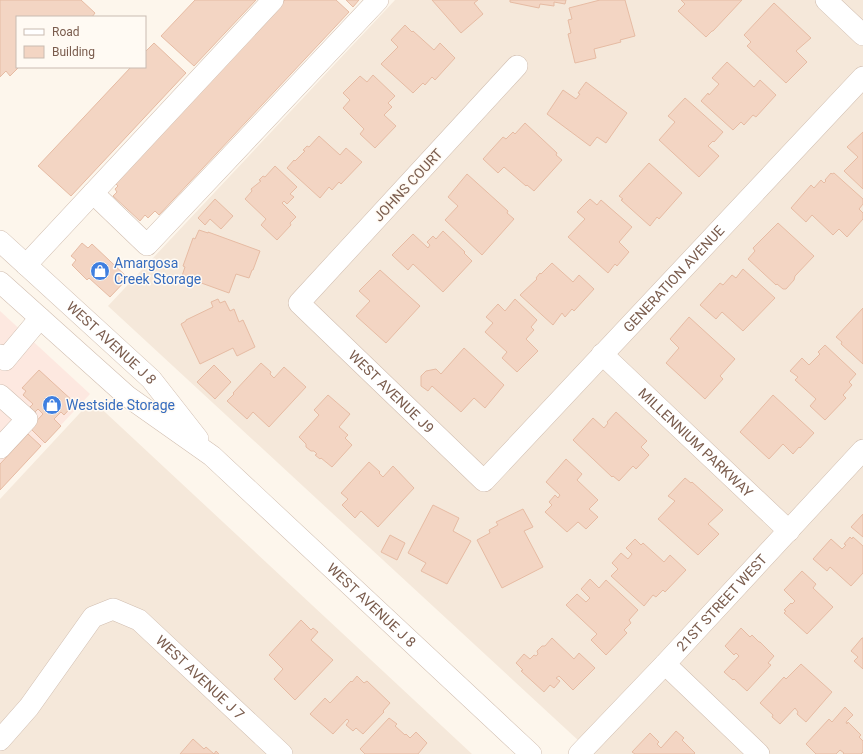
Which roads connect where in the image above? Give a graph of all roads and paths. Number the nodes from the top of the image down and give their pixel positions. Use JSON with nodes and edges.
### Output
{"nodes":[{"id":1,"x":273,"y":0,"type":"edge"},
{"id":2,"x":378,"y":0,"type":"edge"},
{"id":3,"x":826,"y":0,"type":"edge"},
{"id":4,"x":863,"y":34,"type":"edge"},
{"id":5,"x":517,"y":66,"type":"dead end"},
{"id":6,"x":863,"y":76,"type":"edge"},
{"id":7,"x":93,"y":193,"type":"junction"},
{"id":8,"x":0,"y":241,"type":"edge"},
{"id":9,"x":26,"y":265,"type":"junction"},
{"id":10,"x":0,"y":282,"type":"edge"},
{"id":11,"x":299,"y":303,"type":"joint"},
{"id":12,"x":40,"y":318,"type":"junction"},
{"id":13,"x":602,"y":354,"type":"junction"},
{"id":14,"x":2,"y":360,"type":"edge"},
{"id":15,"x":0,"y":395,"type":"edge"},
{"id":16,"x":0,"y":448,"type":"edge"},
{"id":17,"x":863,"y":450,"type":"edge"},
{"id":18,"x":212,"y":456,"type":"junction"},
{"id":19,"x":484,"y":481,"type":"joint"},
{"id":20,"x":788,"y":531,"type":"junction"},
{"id":21,"x":665,"y":664,"type":"junction"},
{"id":22,"x":0,"y":740,"type":"edge"},
{"id":23,"x":282,"y":754,"type":"edge"},
{"id":24,"x":531,"y":754,"type":"edge"},
{"id":25,"x":579,"y":754,"type":"edge"},
{"id":26,"x":759,"y":754,"type":"edge"}],
"edges":[{"from":1,"to":7,"type":"street"},
{"from":2,"to":7,"type":"street"},
{"from":3,"to":4,"type":"street"},
{"from":5,"to":11,"type":"street","name":"JOHNS COURT"},
{"from":6,"to":13,"type":"street","name":"GENERATION AVENUE"},
{"from":7,"to":9,"type":"street"},
{"from":8,"to":9,"type":"street","name":"WEST AVENUE J 8"},
{"from":9,"to":18,"type":"street","name":"WEST AVENUE J 8"},
{"from":10,"to":12,"type":"street","name":"WEST AVENUE J 8"},
{"from":11,"to":19,"type":"street","name":"WEST AVENUE J9"},
{"from":12,"to":14,"type":"street"},
{"from":12,"to":18,"type":"street","name":"WEST AVENUE J 8"},
{"from":13,"to":19,"type":"street","name":"GENERATION AVENUE"},
{"from":13,"to":20,"type":"street","name":"MILLENNIUM PARKWAY"},
{"from":15,"to":16,"type":"street"},
{"from":17,"to":20,"type":"street","name":"21ST STREET WEST"},
{"from":18,"to":24,"type":"street","name":"WEST AVENUE J 8"},
{"from":20,"to":21,"type":"street","name":"21ST STREET WEST"},
{"from":21,"to":25,"type":"street","name":"21ST STREET WEST"},
{"from":21,"to":26,"type":"street"},
{"from":22,"to":23,"type":"street","name":"WEST AVENUE J 7"}]}
